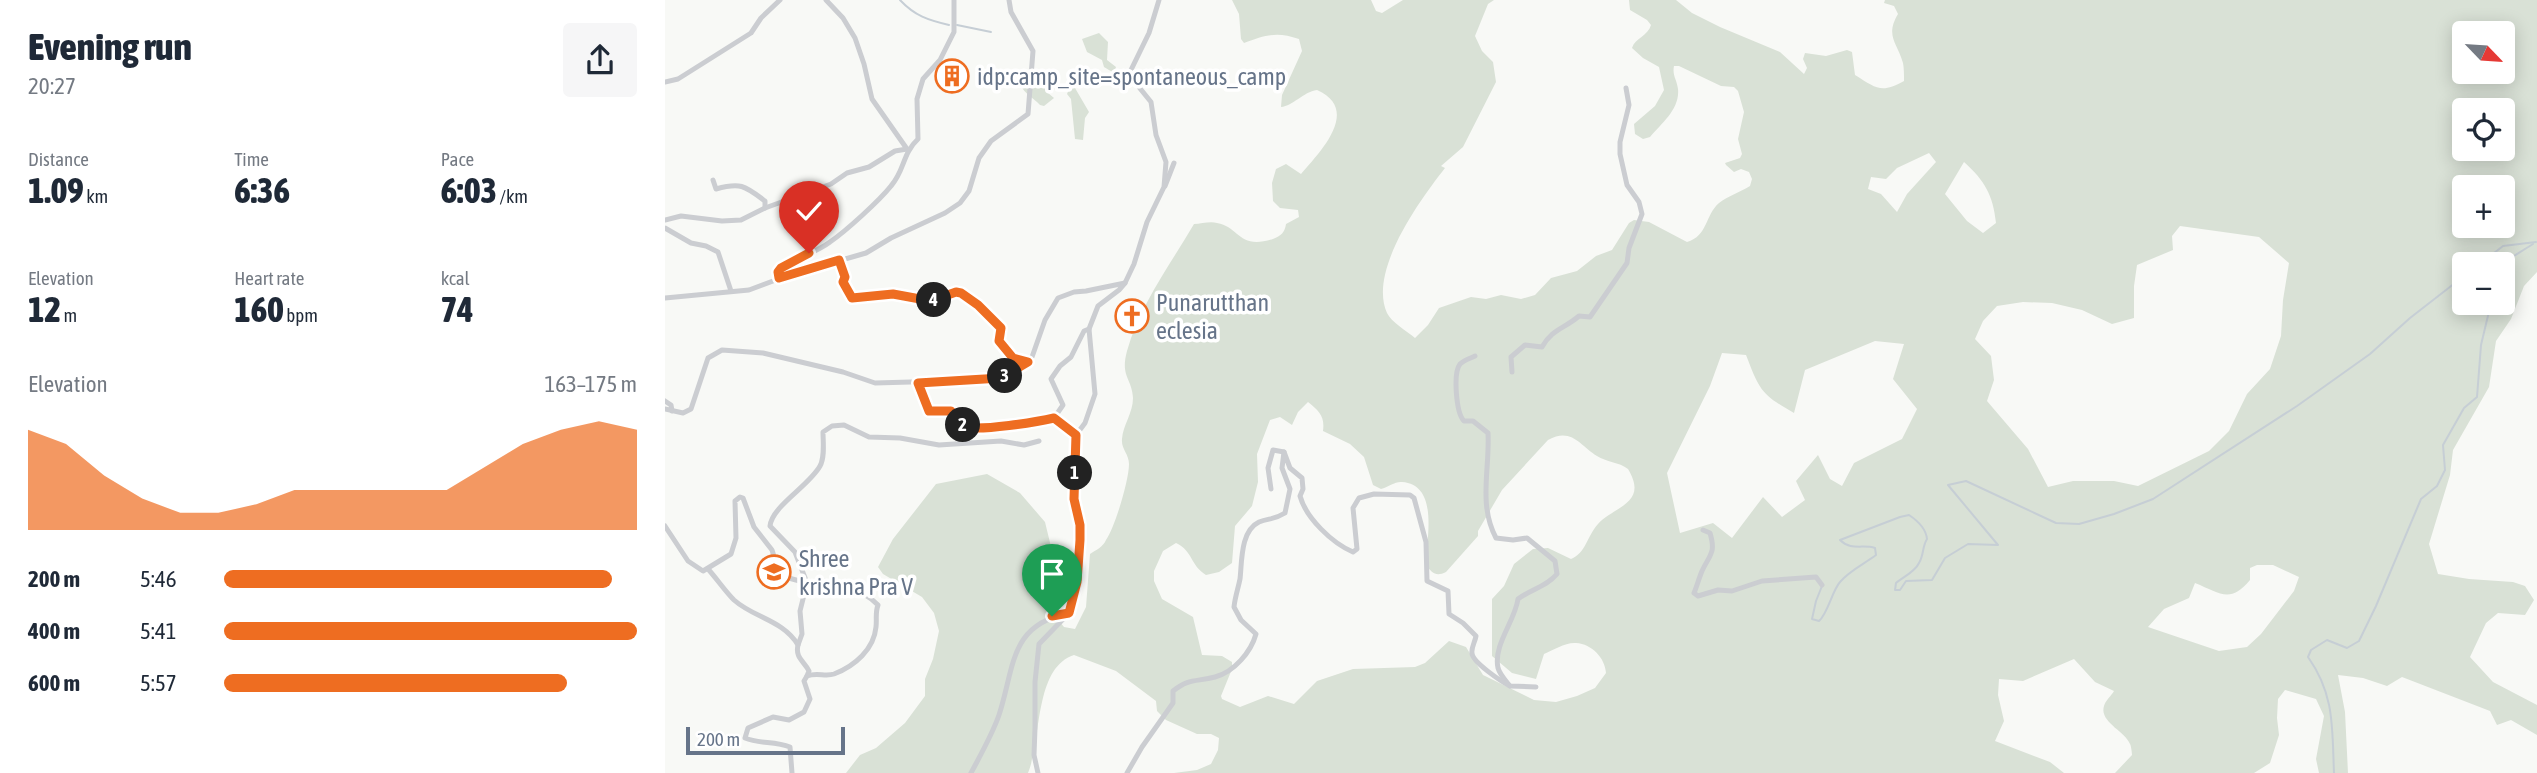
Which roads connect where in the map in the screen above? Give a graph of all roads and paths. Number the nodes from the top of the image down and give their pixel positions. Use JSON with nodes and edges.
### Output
{"nodes":[{"id":1,"x":780,"y":0,"type":"edge"},
{"id":2,"x":826,"y":0,"type":"edge"},
{"id":3,"x":954,"y":0,"type":"edge"},
{"id":4,"x":1009,"y":0,"type":"edge"},
{"id":5,"x":1159,"y":0,"type":"edge"},
{"id":6,"x":665,"y":82,"type":"edge"},
{"id":7,"x":1626,"y":88,"type":"dead end"},
{"id":8,"x":907,"y":149,"type":"junction"},
{"id":9,"x":1174,"y":163,"type":"dead end"},
{"id":10,"x":713,"y":180,"type":"dead end"},
{"id":11,"x":1164,"y":187,"type":"junction"},
{"id":12,"x":765,"y":208,"type":"junction"},
{"id":13,"x":665,"y":220,"type":"edge"},
{"id":14,"x":665,"y":228,"type":"edge"},
{"id":15,"x":839,"y":260,"type":"junction"},
{"id":16,"x":779,"y":278,"type":"junction"},
{"id":17,"x":1125,"y":283,"type":"junction"},
{"id":18,"x":731,"y":291,"type":"junction"},
{"id":19,"x":665,"y":298,"type":"edge"},
{"id":20,"x":1089,"y":329,"type":"junction"},
{"id":21,"x":1475,"y":355,"type":"dead end"},
{"id":22,"x":1028,"y":362,"type":"junction"},
{"id":23,"x":1512,"y":372,"type":"dead end"},
{"id":24,"x":918,"y":383,"type":"junction"},
{"id":25,"x":665,"y":401,"type":"edge"},
{"id":26,"x":668,"y":410,"type":"edge"},
{"id":27,"x":1054,"y":418,"type":"junction"},
{"id":28,"x":1076,"y":435,"type":"junction"},
{"id":29,"x":1039,"y":440,"type":"dead end"},
{"id":30,"x":1284,"y":452,"type":"junction"},
{"id":31,"x":1271,"y":489,"type":"dead end"},
{"id":32,"x":665,"y":526,"type":"edge"},
{"id":33,"x":1703,"y":530,"type":"dead end"},
{"id":34,"x":708,"y":569,"type":"junction"},
{"id":35,"x":807,"y":583,"type":"junction"},
{"id":36,"x":1822,"y":585,"type":"dead end"},
{"id":37,"x":1069,"y":613,"type":"junction"},
{"id":38,"x":798,"y":645,"type":"junction"},
{"id":39,"x":807,"y":676,"type":"junction"},
{"id":40,"x":1510,"y":687,"type":"junction"},
{"id":41,"x":1536,"y":687,"type":"dead end"},
{"id":42,"x":792,"y":773,"type":"edge"},
{"id":43,"x":971,"y":773,"type":"edge"},
{"id":44,"x":1038,"y":773,"type":"edge"},
{"id":45,"x":1127,"y":773,"type":"edge"}],
"edges":[{"from":1,"to":6,"type":"street"},
{"from":2,"to":8,"type":"street"},
{"from":3,"to":8,"type":"street"},
{"from":4,"to":15,"type":"street"},
{"from":5,"to":11,"type":"street"},
{"from":7,"to":23,"type":"street"},
{"from":8,"to":12,"type":"street"},
{"from":8,"to":16,"type":"street"},
{"from":9,"to":11,"type":"street"},
{"from":10,"to":12,"type":"street"},
{"from":11,"to":17,"type":"street"},
{"from":12,"to":13,"type":"street"},
{"from":14,"to":18,"type":"street"},
{"from":15,"to":16,"type":"street"},
{"from":15,"to":22,"type":"street"},
{"from":16,"to":18,"type":"street"},
{"from":17,"to":20,"type":"street"},
{"from":17,"to":22,"type":"street"},
{"from":18,"to":19,"type":"street"},
{"from":20,"to":27,"type":"street"},
{"from":20,"to":28,"type":"street"},
{"from":21,"to":40,"type":"street"},
{"from":22,"to":24,"type":"street"},
{"from":24,"to":26,"type":"street"},
{"from":24,"to":27,"type":"street"},
{"from":25,"to":26,"type":"street"},
{"from":27,"to":28,"type":"street"},
{"from":28,"to":37,"type":"street"},
{"from":29,"to":35,"type":"street"},
{"from":30,"to":31,"type":"street"},
{"from":30,"to":40,"type":"street"},
{"from":30,"to":45,"type":"street"},
{"from":32,"to":34,"type":"street"},
{"from":33,"to":36,"type":"street"},
{"from":34,"to":35,"type":"street"},
{"from":34,"to":38,"type":"street"},
{"from":35,"to":38,"type":"street"},
{"from":35,"to":39,"type":"street"},
{"from":37,"to":43,"type":"street"},
{"from":37,"to":44,"type":"street"},
{"from":38,"to":39,"type":"street"},
{"from":39,"to":42,"type":"street"},
{"from":40,"to":41,"type":"street"}]}
